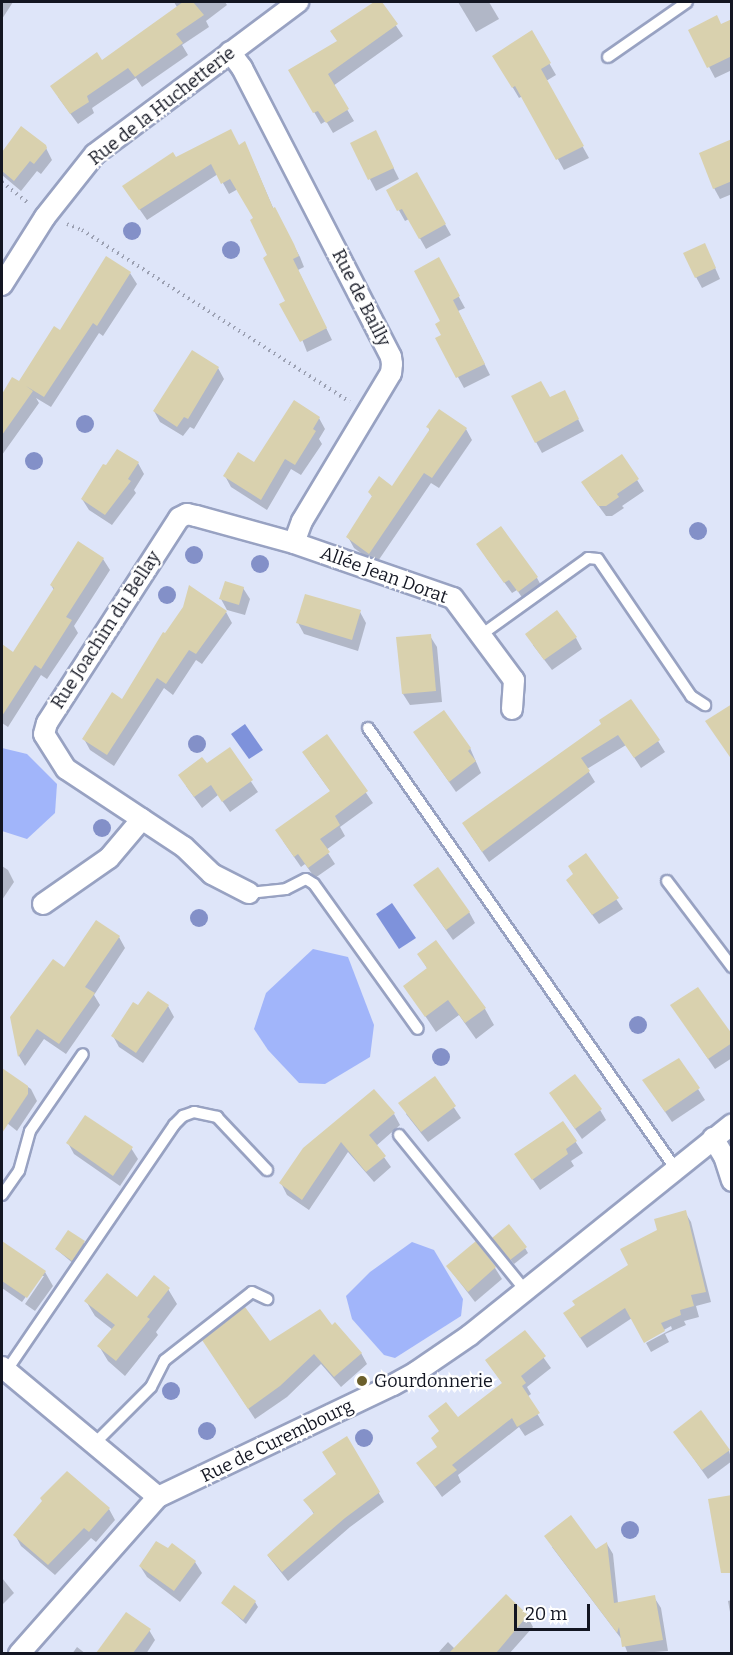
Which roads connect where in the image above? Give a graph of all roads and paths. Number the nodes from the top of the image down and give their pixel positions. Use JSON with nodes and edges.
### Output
{"nodes":[{"id":1,"x":298,"y":2,"type":"edge"},
{"id":2,"x":687,"y":2,"type":"edge"},
{"id":3,"x":230,"y":52,"type":"junction"},
{"id":4,"x":608,"y":57,"type":"dead end"},
{"id":5,"x":2,"y":182,"type":"edge"},
{"id":6,"x":45,"y":217,"type":"junction"},
{"id":7,"x":2,"y":285,"type":"edge"},
{"id":8,"x":367,"y":413,"type":"junction"},
{"id":9,"x":294,"y":543,"type":"junction"},
{"id":10,"x":481,"y":635,"type":"junction"},
{"id":11,"x":705,"y":705,"type":"dead end"},
{"id":12,"x":512,"y":709,"type":"dead end"},
{"id":13,"x":368,"y":728,"type":"dead end"},
{"id":14,"x":142,"y":819,"type":"junction"},
{"id":15,"x":667,"y":881,"type":"dead end"},
{"id":16,"x":249,"y":893,"type":"joint"},
{"id":17,"x":44,"y":904,"type":"dead end"},
{"id":18,"x":732,"y":967,"type":"edge"},
{"id":19,"x":418,"y":1029,"type":"dead end"},
{"id":20,"x":83,"y":1054,"type":"dead end"},
{"id":21,"x":732,"y":1124,"type":"edge"},
{"id":22,"x":399,"y":1135,"type":"dead end"},
{"id":23,"x":713,"y":1138,"type":"junction"},
{"id":24,"x":675,"y":1168,"type":"junction"},
{"id":25,"x":267,"y":1170,"type":"dead end"},
{"id":26,"x":732,"y":1181,"type":"edge"},
{"id":27,"x":2,"y":1195,"type":"edge"},
{"id":28,"x":525,"y":1290,"type":"junction"},
{"id":29,"x":267,"y":1299,"type":"dead end"},
{"id":30,"x":4,"y":1369,"type":"edge"},
{"id":31,"x":95,"y":1443,"type":"junction"},
{"id":32,"x":159,"y":1497,"type":"junction"},
{"id":33,"x":19,"y":1653,"type":"edge"}],
"edges":[{"from":1,"to":3,"type":"street","name":"Rue de la Huchetterie"},
{"from":2,"to":4,"type":"lane"},
{"from":3,"to":6,"type":"street","name":"Rue de la Huchetterie"},
{"from":3,"to":8,"type":"street","name":"Rue de Bailly"},
{"from":5,"to":6,"type":"path"},
{"from":6,"to":7,"type":"street","name":"Rue de la Huchetterie"},
{"from":6,"to":8,"type":"path"},
{"from":8,"to":9,"type":"street","name":"Rue de Bailly"},
{"from":9,"to":10,"type":"street","name":"Allée Jean Dorat"},
{"from":9,"to":14,"type":"street","name":"Rue Joachim du Bellay"},
{"from":10,"to":11,"type":"lane"},
{"from":10,"to":12,"type":"street","name":"Allée Jean Dorat"},
{"from":13,"to":24,"type":"lane"},
{"from":14,"to":16,"type":"street","name":"Rue Joachim du Bellay"},
{"from":14,"to":17,"type":"street"},
{"from":15,"to":18,"type":"lane"},
{"from":16,"to":19,"type":"lane"},
{"from":20,"to":27,"type":"lane"},
{"from":21,"to":23,"type":"street","name":"Rue de Curembourg"},
{"from":22,"to":28,"type":"lane"},
{"from":23,"to":24,"type":"street","name":"Rue de Curembourg"},
{"from":23,"to":26,"type":"street"},
{"from":24,"to":28,"type":"street","name":"Rue de Curembourg"},
{"from":25,"to":30,"type":"lane"},
{"from":28,"to":32,"type":"street","name":"Rue de Curembourg"},
{"from":29,"to":31,"type":"lane"},
{"from":30,"to":31,"type":"street"},
{"from":31,"to":32,"type":"street"},
{"from":32,"to":33,"type":"street","name":"Rue de Curembourg"}]}
